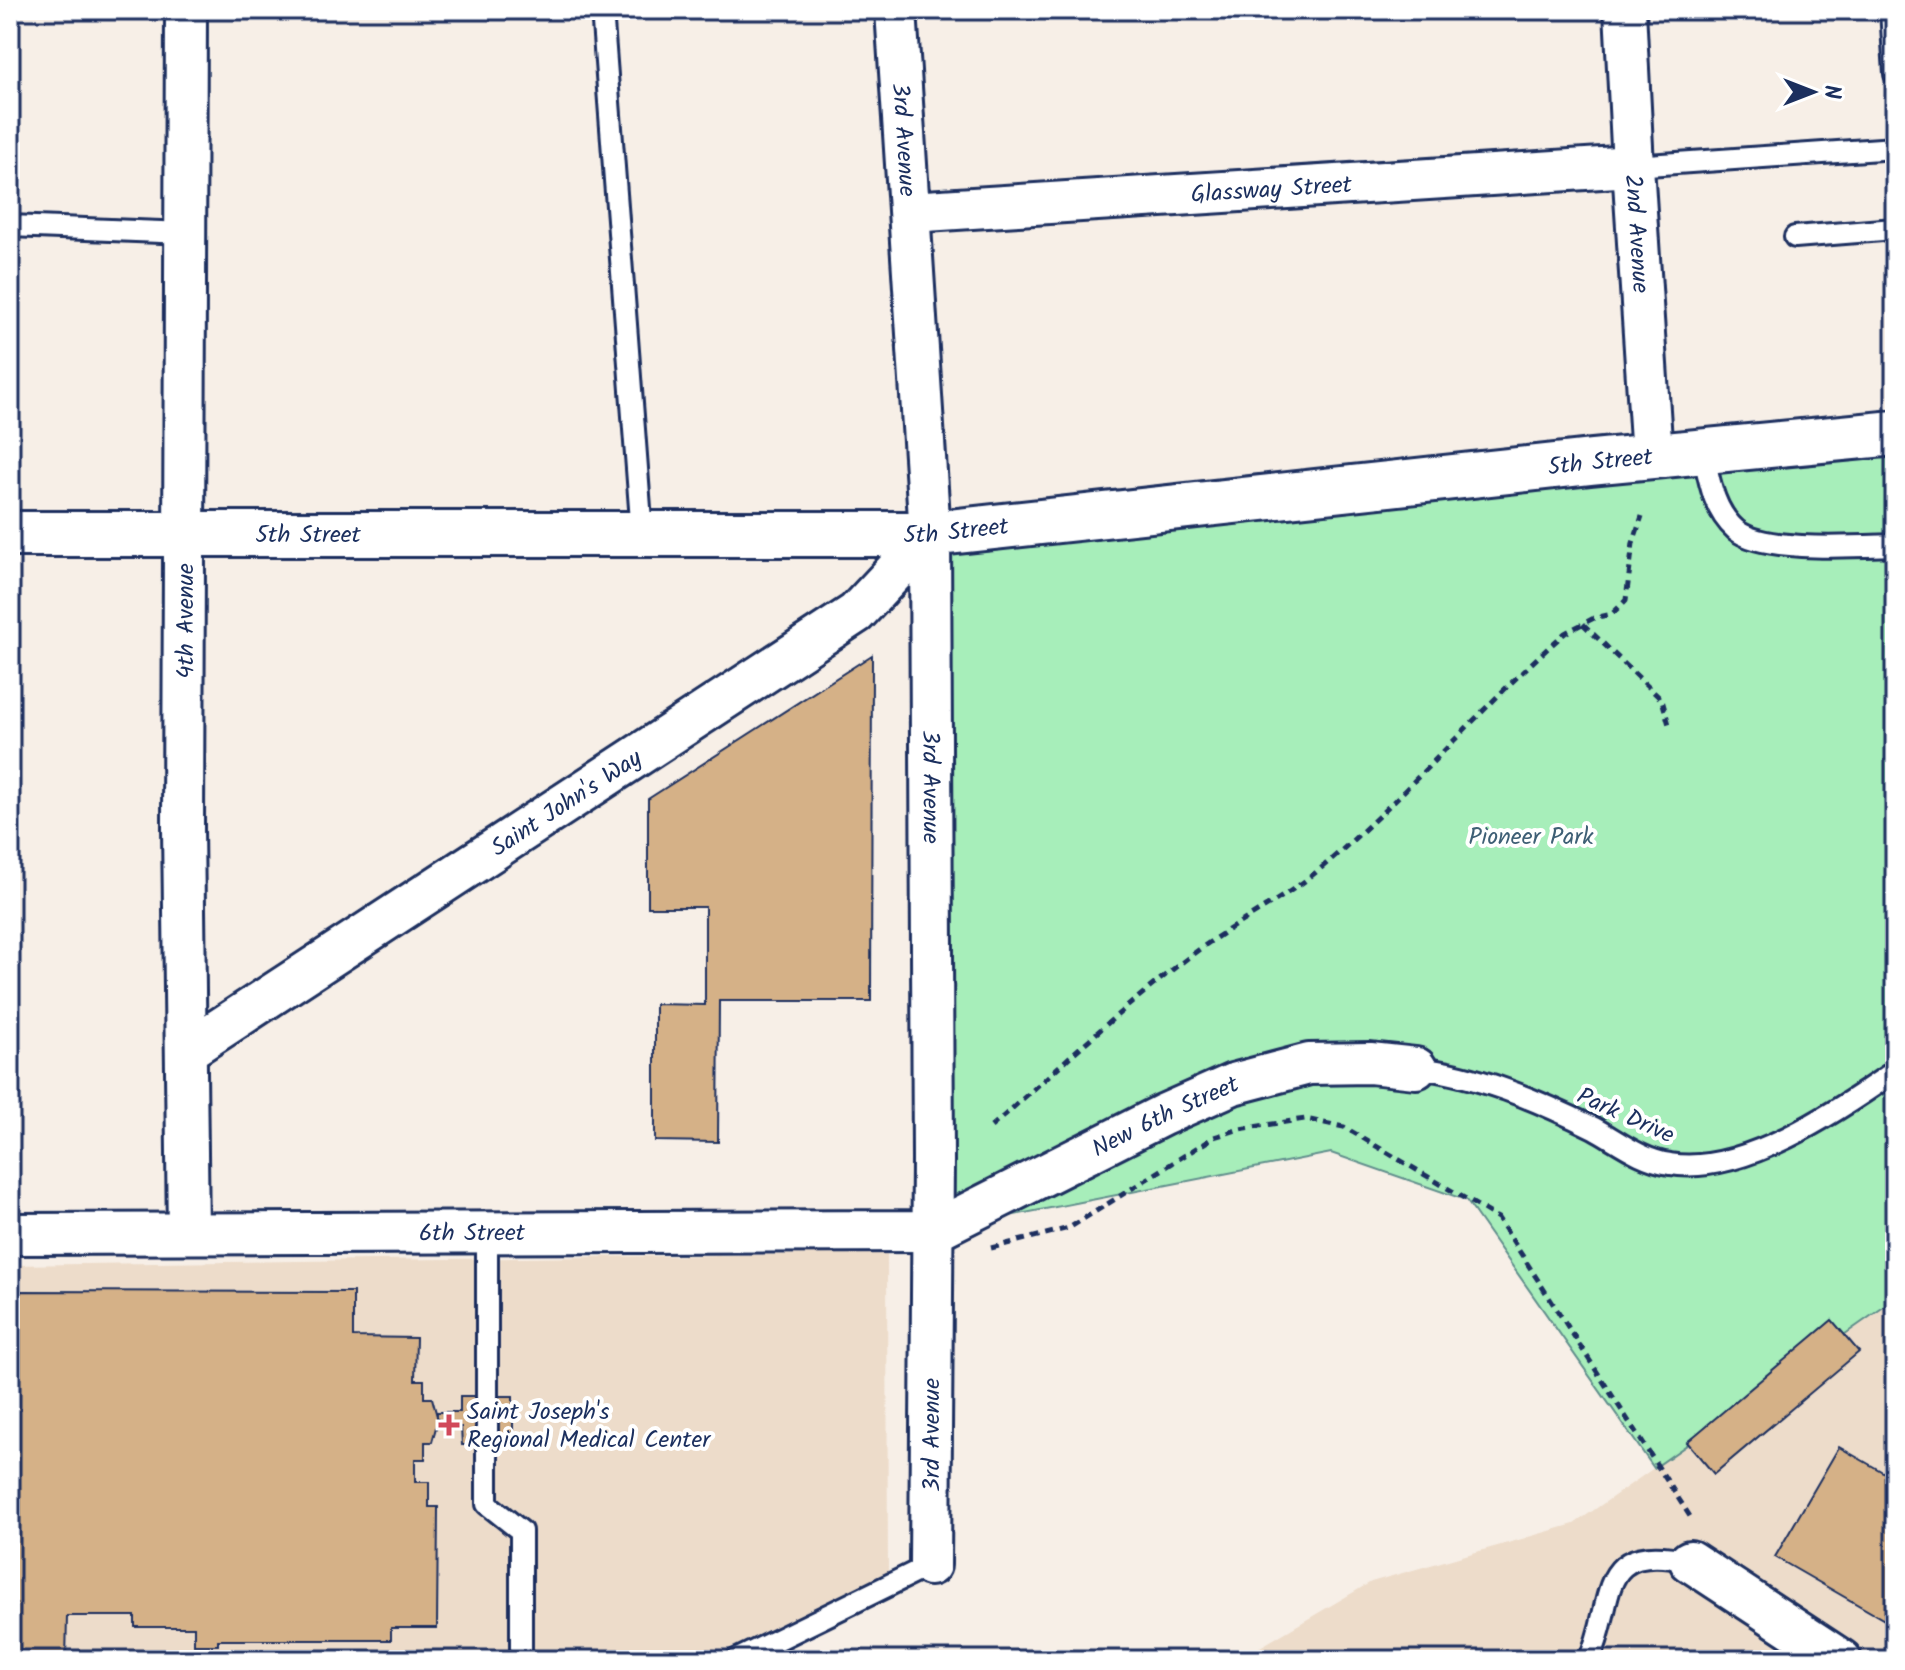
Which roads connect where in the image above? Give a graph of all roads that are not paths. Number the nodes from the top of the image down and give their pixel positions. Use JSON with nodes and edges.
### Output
{"nodes":[{"id":1,"x":186,"y":10,"type":"edge"},
{"id":2,"x":602,"y":10,"type":"edge"},
{"id":3,"x":896,"y":10,"type":"edge"},
{"id":4,"x":1625,"y":10,"type":"edge"},
{"id":5,"x":1891,"y":10,"type":"edge"},
{"id":6,"x":1895,"y":74,"type":"edge"},
{"id":7,"x":1895,"y":148,"type":"edge"},
{"id":8,"x":1633,"y":166,"type":"junction"},
{"id":9,"x":910,"y":212,"type":"junction"},
{"id":10,"x":10,"y":226,"type":"edge"},
{"id":11,"x":1895,"y":229,"type":"edge"},
{"id":12,"x":186,"y":233,"type":"junction"},
{"id":13,"x":1795,"y":237,"type":"dead end"},
{"id":14,"x":1895,"y":433,"type":"edge"},
{"id":15,"x":1703,"y":451,"type":"junction"},
{"id":16,"x":1652,"y":456,"type":"junction"},
{"id":17,"x":10,"y":534,"type":"edge"},
{"id":18,"x":642,"y":534,"type":"junction"},
{"id":19,"x":930,"y":534,"type":"junction"},
{"id":20,"x":185,"y":535,"type":"junction"},
{"id":21,"x":1895,"y":545,"type":"edge"},
{"id":22,"x":186,"y":1051,"type":"junction"},
{"id":23,"x":1416,"y":1068,"type":"joint"},
{"id":24,"x":1895,"y":1071,"type":"edge"},
{"id":25,"x":933,"y":1231,"type":"junction"},
{"id":26,"x":487,"y":1232,"type":"junction"},
{"id":27,"x":188,"y":1233,"type":"junction"},
{"id":28,"x":10,"y":1234,"type":"edge"},
{"id":29,"x":1690,"y":1561,"type":"joint"},
{"id":30,"x":930,"y":1565,"type":"joint"},
{"id":31,"x":521,"y":1660,"type":"edge"},
{"id":32,"x":736,"y":1660,"type":"edge"},
{"id":33,"x":1589,"y":1660,"type":"edge"},
{"id":34,"x":1839,"y":1660,"type":"edge"}],
"edges":[{"from":1,"to":12,"type":"street","name":"4th Avenue"},
{"from":2,"to":18,"type":"lane"},
{"from":3,"to":9,"type":"street","name":"3rd Avenue"},
{"from":4,"to":8,"type":"street","name":"2nd Avenue"},
{"from":5,"to":6,"type":"lane"},
{"from":7,"to":8,"type":"lane"},
{"from":8,"to":9,"type":"street","name":"Glassway Street"},
{"from":8,"to":16,"type":"street","name":"2nd Avenue"},
{"from":9,"to":19,"type":"street","name":"3rd Avenue"},
{"from":10,"to":12,"type":"lane"},
{"from":11,"to":13,"type":"lane"},
{"from":12,"to":20,"type":"street","name":"4th Avenue"},
{"from":14,"to":15,"type":"street","name":"5th Street"},
{"from":15,"to":16,"type":"street","name":"5th Street"},
{"from":15,"to":21,"type":"lane"},
{"from":16,"to":19,"type":"street","name":"5th Street"},
{"from":17,"to":20,"type":"street","name":"5th Street"},
{"from":18,"to":19,"type":"street","name":"5th Street"},
{"from":18,"to":20,"type":"street","name":"5th Street"},
{"from":19,"to":22,"type":"street","name":"Saint John's Way"},
{"from":19,"to":25,"type":"street","name":"3rd Avenue"},
{"from":20,"to":22,"type":"street","name":"4th Avenue"},
{"from":22,"to":27,"type":"street","name":"4th Avenue"},
{"from":23,"to":24,"type":"lane","name":"Park Drive"},
{"from":23,"to":25,"type":"street","name":"New 6th Street"},
{"from":25,"to":26,"type":"street","name":"6th Street"},
{"from":25,"to":30,"type":"street","name":"3rd Avenue"},
{"from":26,"to":27,"type":"street","name":"6th Street"},
{"from":26,"to":31,"type":"lane"},
{"from":27,"to":28,"type":"street","name":"6th Street"},
{"from":29,"to":33,"type":"lane"},
{"from":29,"to":34,"type":"street"},
{"from":30,"to":32,"type":"lane"}]}
